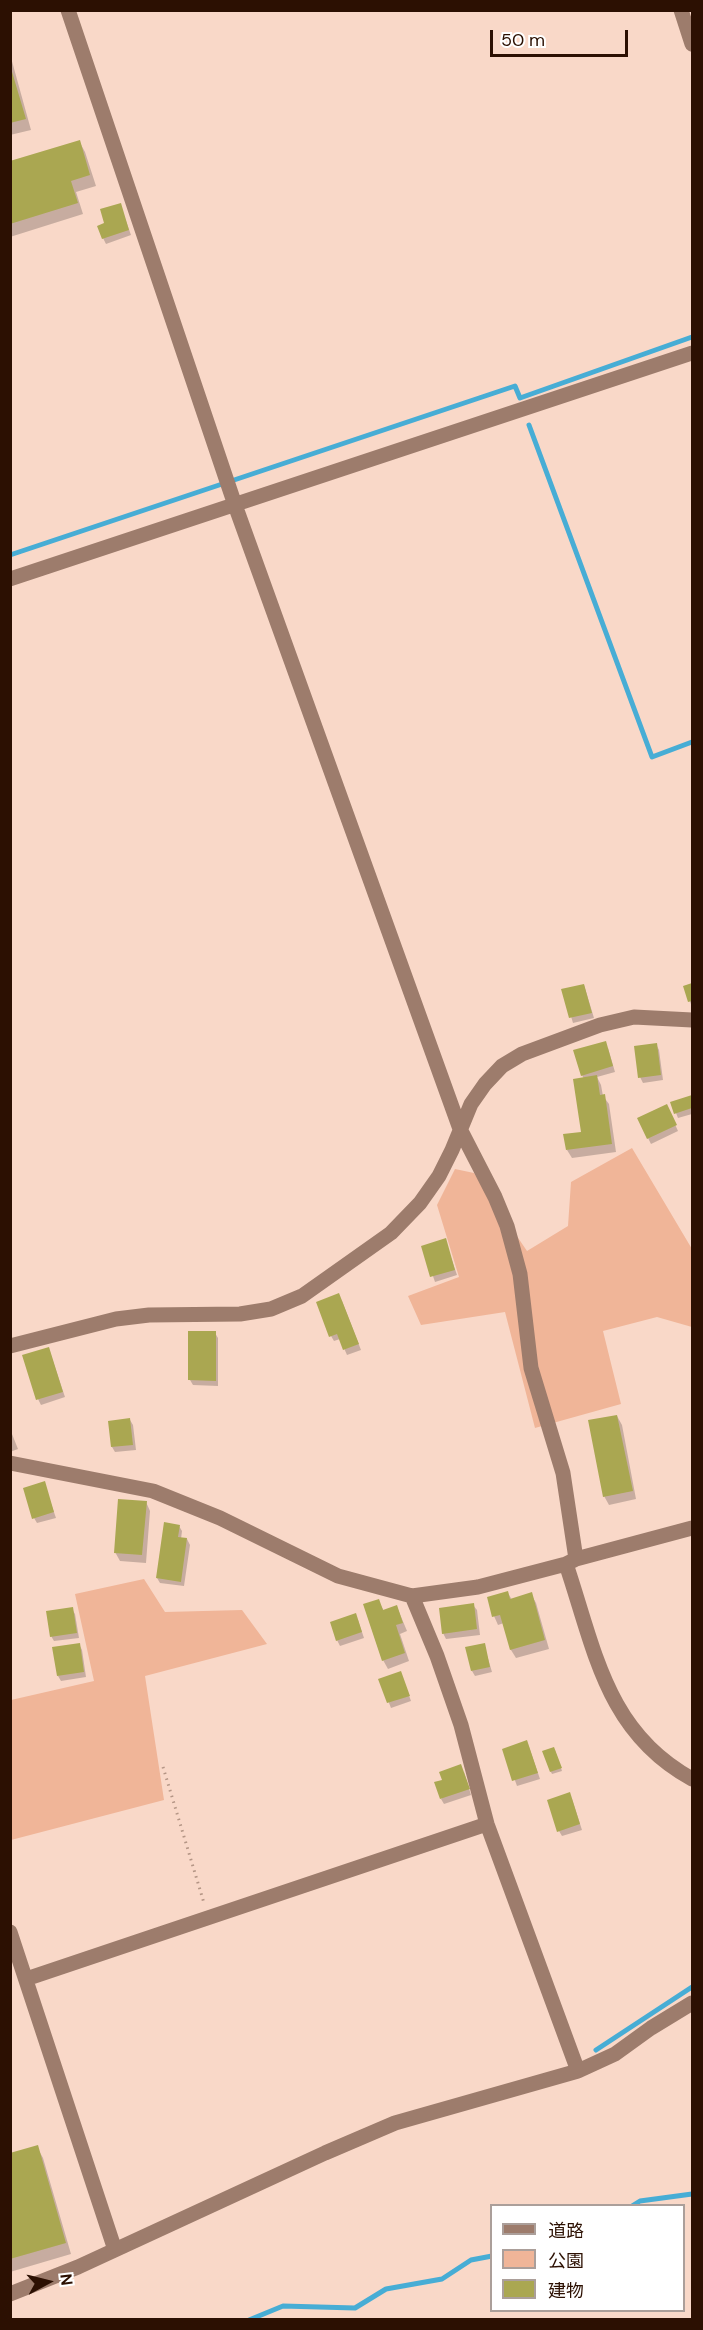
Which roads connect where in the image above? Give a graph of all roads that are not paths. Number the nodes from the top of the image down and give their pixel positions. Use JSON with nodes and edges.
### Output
{"nodes":[{"id":1,"x":68,"y":10,"type":"edge"},
{"id":2,"x":681,"y":10,"type":"edge"},
{"id":3,"x":693,"y":44,"type":"edge"},
{"id":4,"x":693,"y":353,"type":"edge"},
{"id":5,"x":235,"y":505,"type":"junction"},
{"id":6,"x":10,"y":579,"type":"edge"},
{"id":7,"x":693,"y":1020,"type":"edge"},
{"id":8,"x":460,"y":1129,"type":"junction"},
{"id":9,"x":10,"y":1347,"type":"edge"},
{"id":10,"x":10,"y":1463,"type":"edge"},
{"id":11,"x":693,"y":1528,"type":"edge"},
{"id":12,"x":571,"y":1562,"type":"junction"},
{"id":13,"x":412,"y":1596,"type":"junction"},
{"id":14,"x":693,"y":1779,"type":"edge"},
{"id":15,"x":486,"y":1824,"type":"junction"},
{"id":16,"x":10,"y":1932,"type":"edge"},
{"id":17,"x":26,"y":1979,"type":"junction"},
{"id":18,"x":693,"y":2003,"type":"edge"},
{"id":19,"x":578,"y":2071,"type":"junction"},
{"id":20,"x":115,"y":2250,"type":"junction"},
{"id":21,"x":10,"y":2294,"type":"edge"}],
"edges":[{"from":1,"to":5,"type":"street"},
{"from":2,"to":3,"type":"street"},
{"from":4,"to":5,"type":"street"},
{"from":5,"to":6,"type":"street"},
{"from":5,"to":8,"type":"street"},
{"from":7,"to":8,"type":"street"},
{"from":8,"to":9,"type":"street"},
{"from":8,"to":12,"type":"street"},
{"from":10,"to":13,"type":"street"},
{"from":11,"to":12,"type":"street"},
{"from":12,"to":13,"type":"street"},
{"from":12,"to":14,"type":"street"},
{"from":13,"to":15,"type":"street"},
{"from":15,"to":17,"type":"street"},
{"from":15,"to":19,"type":"street"},
{"from":16,"to":17,"type":"street"},
{"from":17,"to":20,"type":"street"},
{"from":18,"to":19,"type":"street"},
{"from":19,"to":20,"type":"street"},
{"from":20,"to":21,"type":"street"}]}
